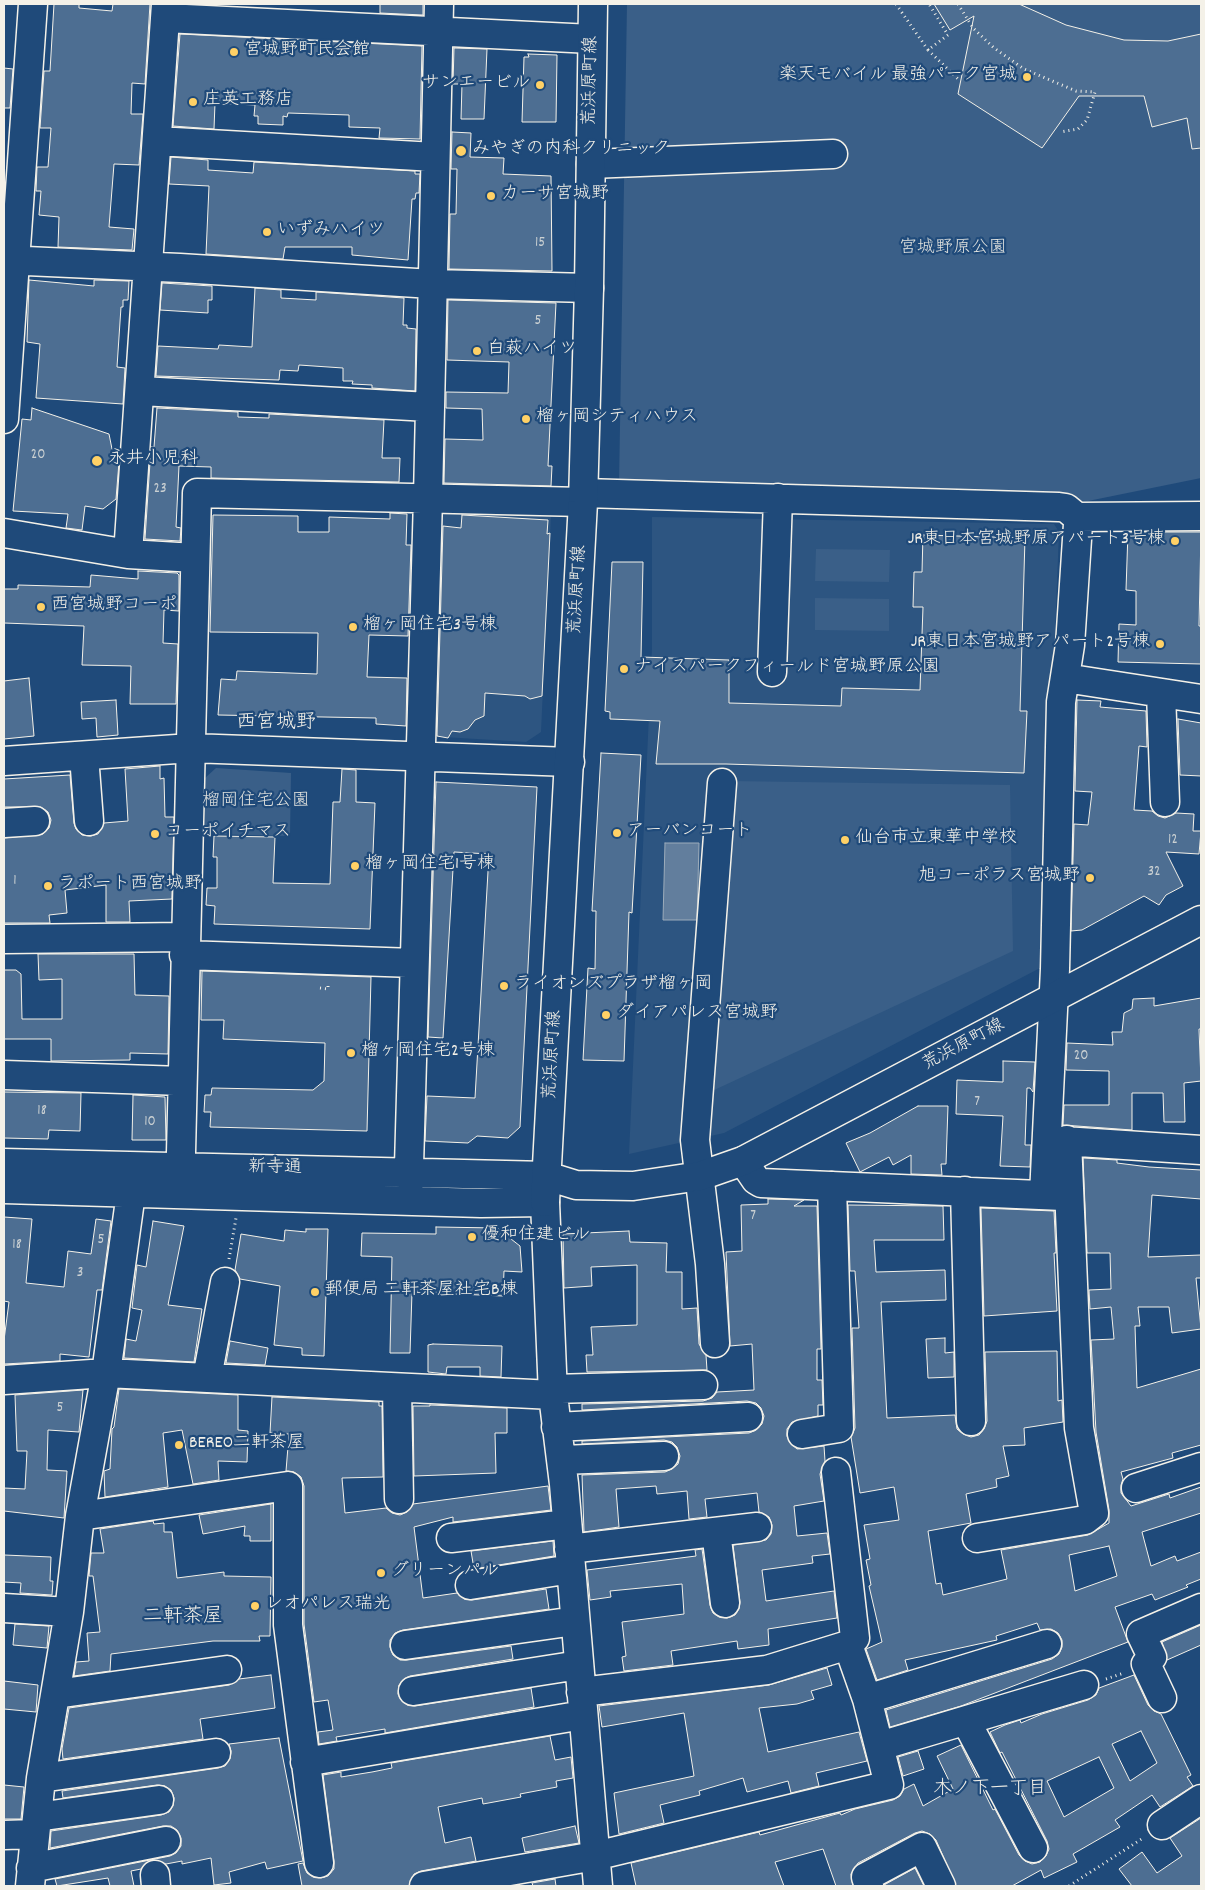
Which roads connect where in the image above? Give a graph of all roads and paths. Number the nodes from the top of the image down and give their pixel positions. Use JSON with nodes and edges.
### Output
{"nodes":[{"id":1,"x":33,"y":4,"type":"edge"},
{"id":2,"x":438,"y":4,"type":"edge"},
{"id":3,"x":593,"y":4,"type":"edge"},
{"id":4,"x":896,"y":4,"type":"edge"},
{"id":5,"x":929,"y":4,"type":"edge"},
{"id":6,"x":958,"y":4,"type":"edge"},
{"id":7,"x":165,"y":11,"type":"edge"},
{"id":8,"x":288,"y":14,"type":"edge"},
{"id":9,"x":438,"y":32,"type":"junction"},
{"id":10,"x":592,"y":39,"type":"junction"},
{"id":11,"x":928,"y":50,"type":"junction"},
{"id":12,"x":958,"y":79,"type":"dead end"},
{"id":13,"x":1060,"y":132,"type":"dead end"},
{"id":14,"x":157,"y":141,"type":"junction"},
{"id":15,"x":834,"y":154,"type":"dead end"},
{"id":16,"x":435,"y":157,"type":"junction"},
{"id":17,"x":591,"y":164,"type":"junction"},
{"id":18,"x":10,"y":260,"type":"edge"},
{"id":19,"x":146,"y":266,"type":"junction"},
{"id":20,"x":432,"y":284,"type":"junction"},
{"id":21,"x":589,"y":288,"type":"junction"},
{"id":22,"x":140,"y":391,"type":"junction"},
{"id":23,"x":4,"y":401,"type":"edge"},
{"id":24,"x":428,"y":407,"type":"junction"},
{"id":25,"x":428,"y":498,"type":"junction"},
{"id":26,"x":583,"y":498,"type":"junction"},
{"id":27,"x":778,"y":498,"type":"junction"},
{"id":28,"x":1201,"y":516,"type":"edge"},
{"id":29,"x":1077,"y":517,"type":"junction"},
{"id":30,"x":4,"y":533,"type":"edge"},
{"id":31,"x":128,"y":554,"type":"junction"},
{"id":32,"x":195,"y":558,"type":"junction"},
{"id":33,"x":772,"y":672,"type":"dead end"},
{"id":34,"x":1065,"y":678,"type":"junction"},
{"id":35,"x":1161,"y":693,"type":"junction"},
{"id":36,"x":1201,"y":699,"type":"edge"},
{"id":37,"x":1061,"y":714,"type":"junction"},
{"id":38,"x":191,"y":748,"type":"junction"},
{"id":39,"x":1044,"y":752,"type":"dead end"},
{"id":40,"x":84,"y":756,"type":"junction"},
{"id":41,"x":419,"y":756,"type":"junction"},
{"id":42,"x":4,"y":761,"type":"edge"},
{"id":43,"x":570,"y":762,"type":"junction"},
{"id":44,"x":722,"y":783,"type":"dead end"},
{"id":45,"x":1165,"y":802,"type":"dead end"},
{"id":46,"x":35,"y":821,"type":"dead end"},
{"id":47,"x":89,"y":821,"type":"dead end"},
{"id":48,"x":4,"y":823,"type":"edge"},
{"id":49,"x":1201,"y":920,"type":"edge"},
{"id":50,"x":4,"y":939,"type":"edge"},
{"id":51,"x":185,"y":946,"type":"junction"},
{"id":52,"x":414,"y":964,"type":"junction"},
{"id":53,"x":1052,"y":999,"type":"junction"},
{"id":54,"x":4,"y":1075,"type":"edge"},
{"id":55,"x":182,"y":1081,"type":"junction"},
{"id":56,"x":1057,"y":1140,"type":"junction"},
{"id":57,"x":1201,"y":1150,"type":"edge"},
{"id":58,"x":743,"y":1161,"type":"junction"},
{"id":59,"x":4,"y":1163,"type":"edge"},
{"id":60,"x":180,"y":1167,"type":"junction"},
{"id":61,"x":409,"y":1173,"type":"junction"},
{"id":62,"x":700,"y":1176,"type":"junction"},
{"id":63,"x":832,"y":1186,"type":"junction"},
{"id":64,"x":4,"y":1189,"type":"edge"},
{"id":65,"x":546,"y":1189,"type":"junction"},
{"id":66,"x":965,"y":1191,"type":"junction"},
{"id":67,"x":131,"y":1193,"type":"junction"},
{"id":68,"x":180,"y":1194,"type":"junction"},
{"id":69,"x":1056,"y":1195,"type":"junction"},
{"id":70,"x":408,"y":1201,"type":"junction"},
{"id":71,"x":237,"y":1218,"type":"dead end"},
{"id":72,"x":225,"y":1282,"type":"joint"},
{"id":73,"x":715,"y":1343,"type":"dead end"},
{"id":74,"x":106,"y":1373,"type":"junction"},
{"id":75,"x":207,"y":1378,"type":"junction"},
{"id":76,"x":4,"y":1380,"type":"edge"},
{"id":77,"x":703,"y":1385,"type":"dead end"},
{"id":78,"x":397,"y":1388,"type":"junction"},
{"id":79,"x":553,"y":1392,"type":"junction"},
{"id":80,"x":748,"y":1418,"type":"dead end"},
{"id":81,"x":971,"y":1421,"type":"dead end"},
{"id":82,"x":556,"y":1426,"type":"junction"},
{"id":83,"x":802,"y":1434,"type":"dead end"},
{"id":84,"x":664,"y":1456,"type":"dead end"},
{"id":85,"x":562,"y":1460,"type":"junction"},
{"id":86,"x":1201,"y":1467,"type":"edge"},
{"id":87,"x":836,"y":1472,"type":"dead end"},
{"id":88,"x":1136,"y":1488,"type":"dead end"},
{"id":89,"x":399,"y":1499,"type":"dead end"},
{"id":90,"x":80,"y":1516,"type":"junction"},
{"id":91,"x":757,"y":1527,"type":"dead end"},
{"id":92,"x":716,"y":1532,"type":"junction"},
{"id":93,"x":451,"y":1538,"type":"dead end"},
{"id":94,"x":977,"y":1538,"type":"dead end"},
{"id":95,"x":569,"y":1547,"type":"junction"},
{"id":96,"x":470,"y":1584,"type":"dead end"},
{"id":97,"x":725,"y":1602,"type":"dead end"},
{"id":98,"x":4,"y":1608,"type":"edge"},
{"id":99,"x":1201,"y":1608,"type":"edge"},
{"id":100,"x":69,"y":1612,"type":"junction"},
{"id":101,"x":575,"y":1621,"type":"junction"},
{"id":102,"x":1047,"y":1644,"type":"dead end"},
{"id":103,"x":405,"y":1645,"type":"dead end"},
{"id":104,"x":848,"y":1645,"type":"junction"},
{"id":105,"x":1146,"y":1664,"type":"junction"},
{"id":106,"x":579,"y":1666,"type":"junction"},
{"id":107,"x":227,"y":1670,"type":"dead end"},
{"id":108,"x":1084,"y":1686,"type":"joint"},
{"id":109,"x":413,"y":1691,"type":"dead end"},
{"id":110,"x":56,"y":1694,"type":"junction"},
{"id":111,"x":1162,"y":1698,"type":"dead end"},
{"id":112,"x":867,"y":1699,"type":"junction"},
{"id":113,"x":582,"y":1704,"type":"junction"},
{"id":114,"x":966,"y":1721,"type":"junction"},
{"id":115,"x":880,"y":1746,"type":"junction"},
{"id":116,"x":216,"y":1753,"type":"dead end"},
{"id":117,"x":306,"y":1762,"type":"junction"},
{"id":118,"x":41,"y":1778,"type":"junction"},
{"id":119,"x":1201,"y":1799,"type":"edge"},
{"id":120,"x":159,"y":1800,"type":"dead end"},
{"id":121,"x":1162,"y":1825,"type":"joint"},
{"id":122,"x":36,"y":1826,"type":"junction"},
{"id":123,"x":4,"y":1835,"type":"edge"},
{"id":124,"x":166,"y":1841,"type":"dead end"},
{"id":125,"x":1033,"y":1848,"type":"dead end"},
{"id":126,"x":595,"y":1856,"type":"junction"},
{"id":127,"x":319,"y":1863,"type":"dead end"},
{"id":128,"x":31,"y":1877,"type":"edge"},
{"id":129,"x":424,"y":1886,"type":"edge"},
{"id":130,"x":598,"y":1886,"type":"edge"},
{"id":131,"x":869,"y":1886,"type":"edge"},
{"id":132,"x":941,"y":1886,"type":"edge"},
{"id":133,"x":1069,"y":1886,"type":"edge"}],
"edges":[{"from":1,"to":18,"type":"street"},
{"from":2,"to":9,"type":"street"},
{"from":3,"to":10,"type":"street","name":"荒浜原町線"},
{"from":4,"to":11,"type":"path"},
{"from":5,"to":11,"type":"path"},
{"from":6,"to":13,"type":"path"},
{"from":7,"to":8,"type":"street"},
{"from":7,"to":14,"type":"street"},
{"from":8,"to":9,"type":"street"},
{"from":9,"to":10,"type":"street"},
{"from":9,"to":16,"type":"street"},
{"from":10,"to":17,"type":"street","name":"荒浜原町線"},
{"from":11,"to":12,"type":"path"},
{"from":14,"to":16,"type":"street"},
{"from":14,"to":19,"type":"street"},
{"from":15,"to":17,"type":"street"},
{"from":16,"to":20,"type":"street"},
{"from":17,"to":21,"type":"street","name":"荒浜原町線"},
{"from":18,"to":19,"type":"street"},
{"from":18,"to":23,"type":"street"},
{"from":19,"to":20,"type":"street"},
{"from":19,"to":22,"type":"street"},
{"from":20,"to":21,"type":"street"},
{"from":20,"to":24,"type":"street"},
{"from":21,"to":26,"type":"street","name":"荒浜原町線"},
{"from":22,"to":24,"type":"street"},
{"from":22,"to":31,"type":"street"},
{"from":24,"to":25,"type":"street"},
{"from":25,"to":26,"type":"street"},
{"from":25,"to":32,"type":"street"},
{"from":25,"to":41,"type":"street"},
{"from":26,"to":27,"type":"street"},
{"from":26,"to":43,"type":"street","name":"荒浜原町線"},
{"from":27,"to":29,"type":"street"},
{"from":27,"to":33,"type":"street"},
{"from":28,"to":29,"type":"street"},
{"from":29,"to":34,"type":"street"},
{"from":30,"to":31,"type":"street"},
{"from":31,"to":32,"type":"street"},
{"from":32,"to":38,"type":"street"},
{"from":34,"to":35,"type":"street"},
{"from":34,"to":37,"type":"street"},
{"from":35,"to":36,"type":"street"},
{"from":35,"to":45,"type":"street"},
{"from":37,"to":39,"type":"street"},
{"from":37,"to":53,"type":"street"},
{"from":38,"to":40,"type":"street"},
{"from":38,"to":41,"type":"street"},
{"from":38,"to":51,"type":"street"},
{"from":40,"to":42,"type":"street"},
{"from":40,"to":47,"type":"street"},
{"from":41,"to":43,"type":"street"},
{"from":41,"to":52,"type":"street"},
{"from":43,"to":65,"type":"street","name":"荒浜原町線"},
{"from":44,"to":62,"type":"street"},
{"from":46,"to":48,"type":"street"},
{"from":49,"to":53,"type":"street","name":"荒浜原町線"},
{"from":50,"to":51,"type":"street"},
{"from":51,"to":52,"type":"street"},
{"from":51,"to":55,"type":"street"},
{"from":52,"to":61,"type":"street"},
{"from":53,"to":56,"type":"street"},
{"from":53,"to":58,"type":"street","name":"荒浜原町線"},
{"from":54,"to":55,"type":"street"},
{"from":55,"to":60,"type":"street"},
{"from":56,"to":57,"type":"street"},
{"from":56,"to":69,"type":"street"},
{"from":58,"to":62,"type":"street","name":"荒浜原町線"},
{"from":58,"to":63,"type":"street"},
{"from":59,"to":60,"type":"street","name":"新寺通"},
{"from":60,"to":61,"type":"street","name":"新寺通"},
{"from":60,"to":68,"type":"street"},
{"from":61,"to":65,"type":"street","name":"新寺通"},
{"from":61,"to":70,"type":"street"},
{"from":62,"to":65,"type":"street","name":"荒浜原町線"},
{"from":62,"to":73,"type":"street"},
{"from":63,"to":66,"type":"street"},
{"from":63,"to":83,"type":"street"},
{"from":64,"to":67,"type":"street","name":"新寺通"},
{"from":65,"to":70,"type":"street","name":"新寺通"},
{"from":65,"to":79,"type":"street"},
{"from":66,"to":69,"type":"street"},
{"from":66,"to":81,"type":"street"},
{"from":67,"to":68,"type":"street","name":"新寺通"},
{"from":67,"to":74,"type":"street"},
{"from":68,"to":70,"type":"street","name":"新寺通"},
{"from":69,"to":94,"type":"street"},
{"from":71,"to":72,"type":"path"},
{"from":72,"to":75,"type":"street"},
{"from":74,"to":75,"type":"street"},
{"from":74,"to":76,"type":"street"},
{"from":74,"to":90,"type":"street"},
{"from":75,"to":78,"type":"street"},
{"from":77,"to":79,"type":"street"},
{"from":78,"to":79,"type":"street"},
{"from":78,"to":89,"type":"street"},
{"from":79,"to":82,"type":"street"},
{"from":80,"to":82,"type":"street"},
{"from":82,"to":85,"type":"street"},
{"from":84,"to":85,"type":"street"},
{"from":85,"to":95,"type":"street"},
{"from":86,"to":88,"type":"street"},
{"from":87,"to":104,"type":"street"},
{"from":90,"to":100,"type":"street"},
{"from":90,"to":117,"type":"street"},
{"from":91,"to":92,"type":"street"},
{"from":92,"to":95,"type":"street"},
{"from":92,"to":97,"type":"street"},
{"from":93,"to":95,"type":"street"},
{"from":95,"to":96,"type":"street"},
{"from":95,"to":101,"type":"street"},
{"from":98,"to":100,"type":"street"},
{"from":99,"to":105,"type":"street"},
{"from":100,"to":110,"type":"street"},
{"from":101,"to":103,"type":"street"},
{"from":101,"to":106,"type":"street"},
{"from":102,"to":112,"type":"street"},
{"from":104,"to":112,"type":"street"},
{"from":104,"to":113,"type":"street"},
{"from":105,"to":108,"type":"path"},
{"from":105,"to":111,"type":"street"},
{"from":106,"to":109,"type":"street"},
{"from":106,"to":113,"type":"street"},
{"from":107,"to":110,"type":"street"},
{"from":108,"to":114,"type":"street"},
{"from":110,"to":118,"type":"street"},
{"from":112,"to":115,"type":"street"},
{"from":113,"to":117,"type":"street"},
{"from":113,"to":126,"type":"street"},
{"from":114,"to":115,"type":"street"},
{"from":114,"to":125,"type":"street"},
{"from":115,"to":126,"type":"street"},
{"from":116,"to":118,"type":"street"},
{"from":117,"to":127,"type":"street"},
{"from":118,"to":122,"type":"street"},
{"from":119,"to":121,"type":"street"},
{"from":120,"to":122,"type":"street"},
{"from":121,"to":133,"type":"path"},
{"from":122,"to":123,"type":"street"},
{"from":122,"to":128,"type":"street"},
{"from":124,"to":128,"type":"street"},
{"from":126,"to":129,"type":"street"},
{"from":126,"to":130,"type":"street"},
{"from":131,"to":132,"type":"street"}]}
